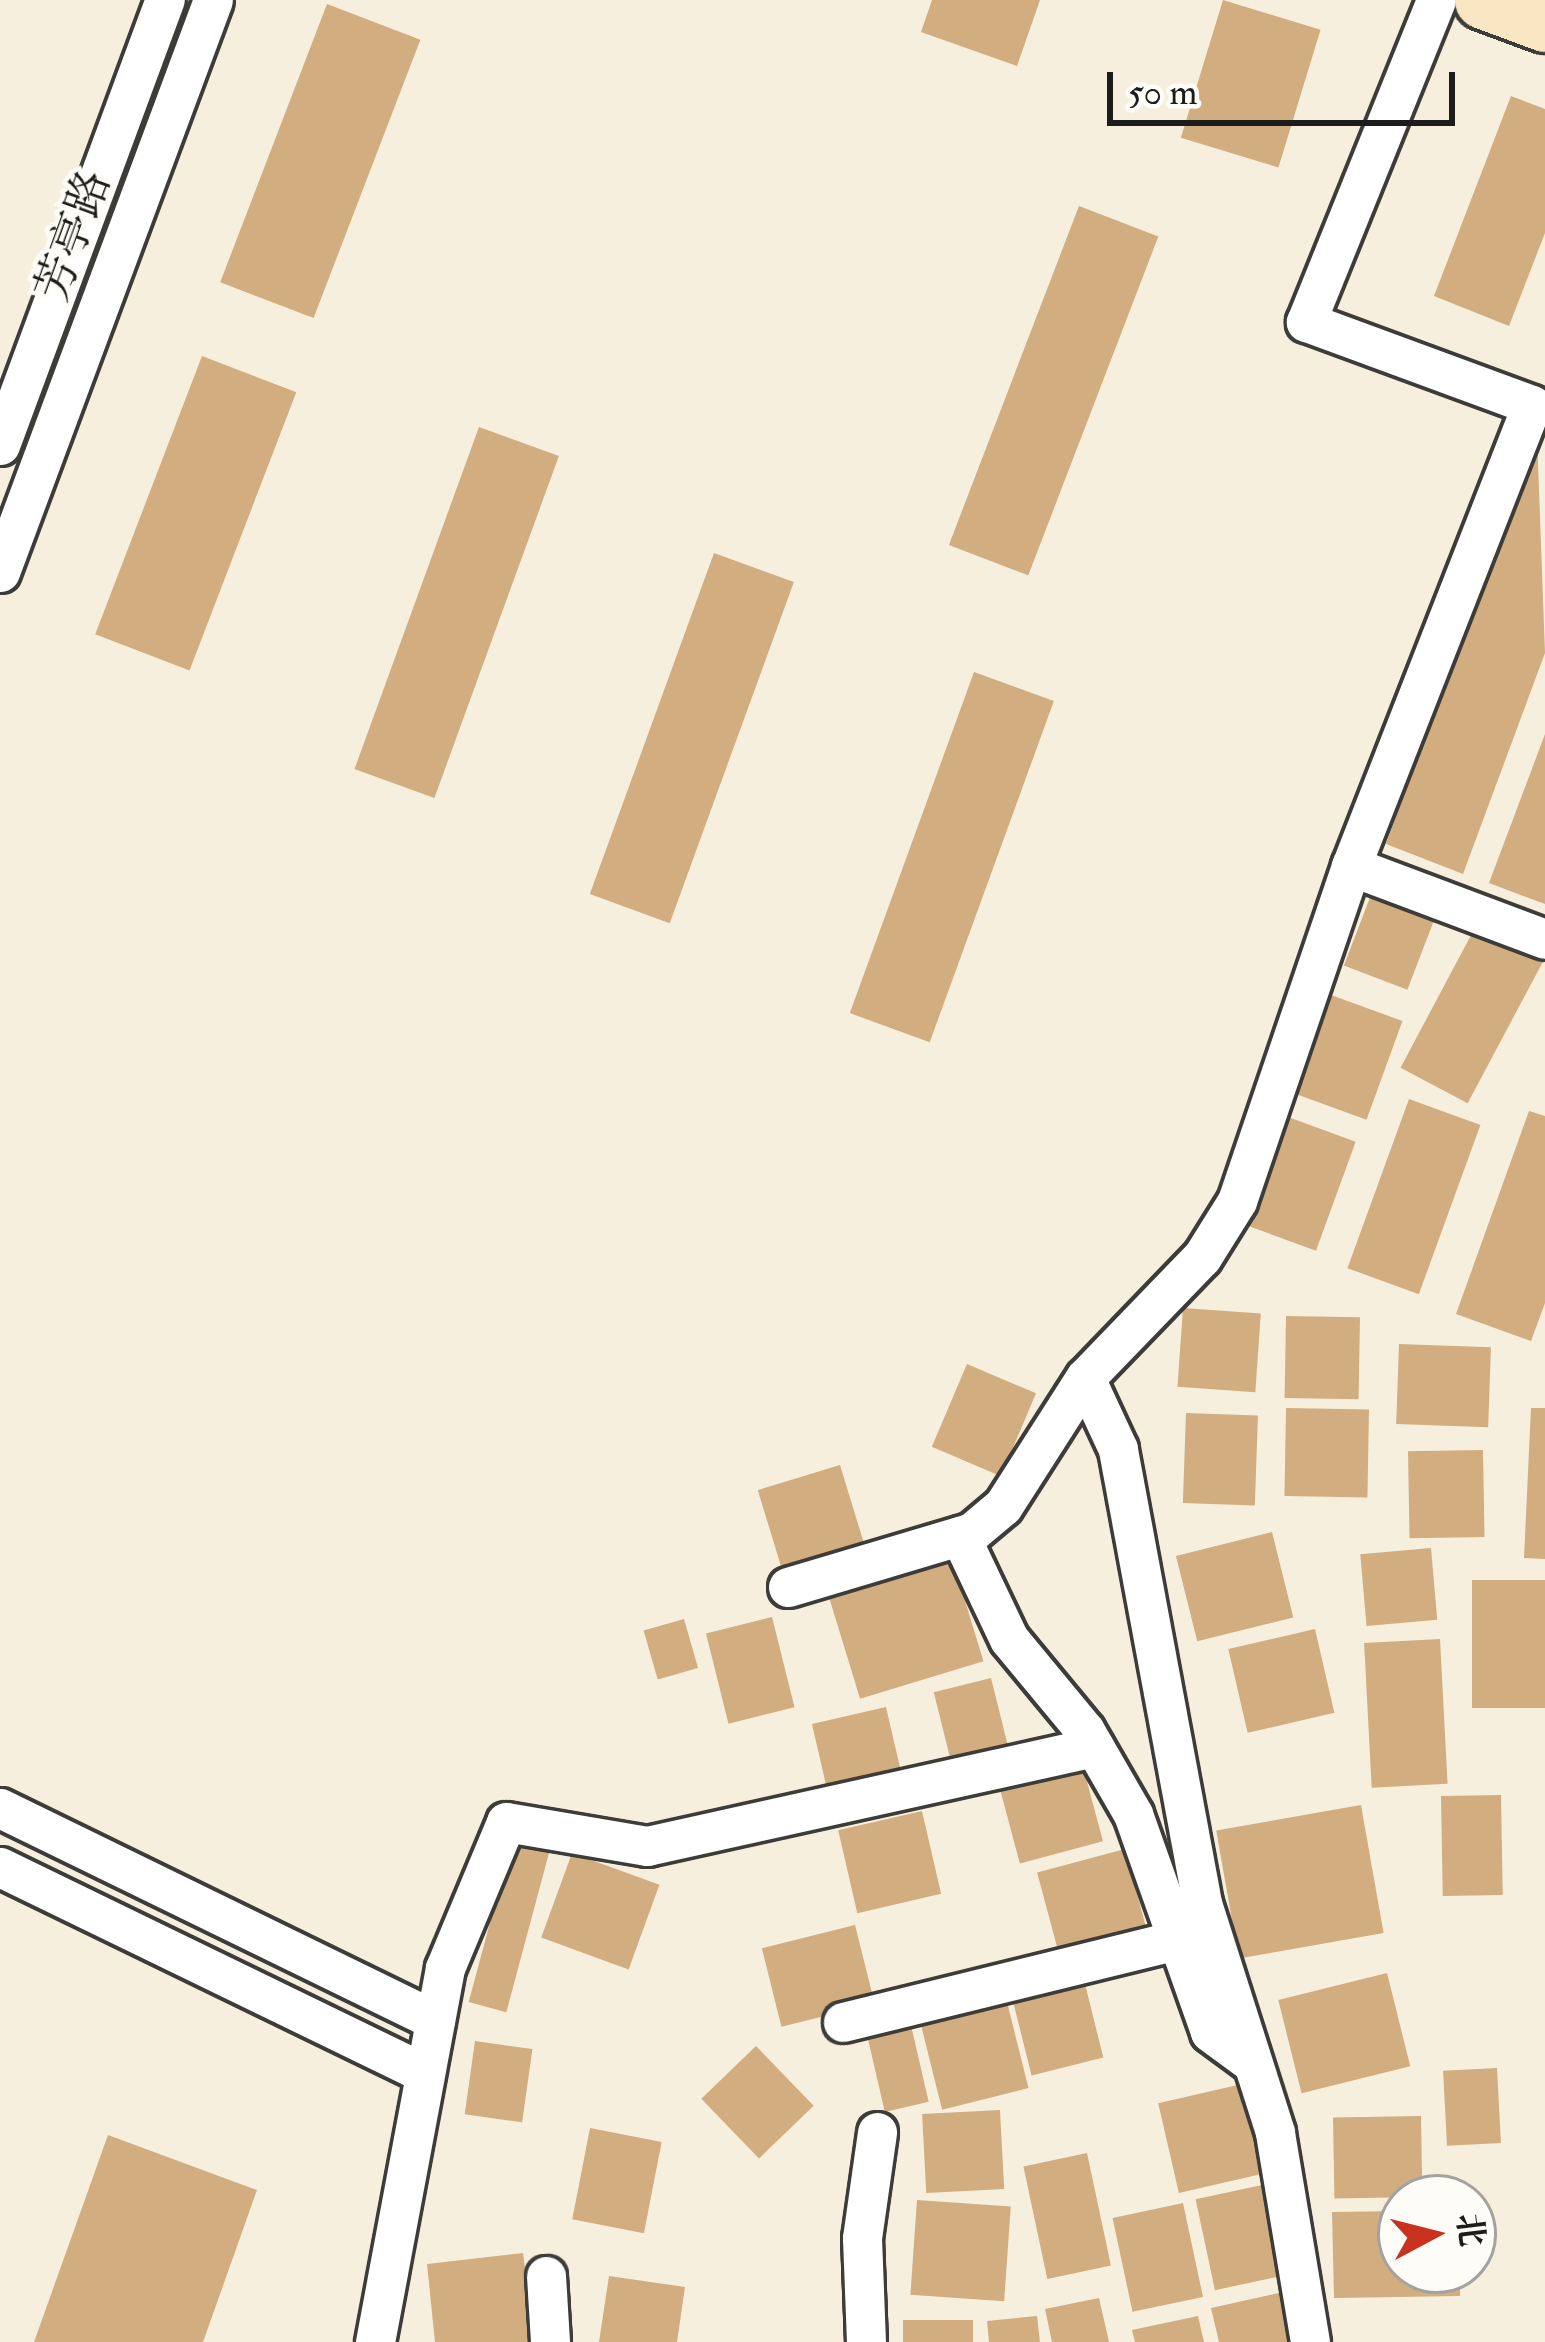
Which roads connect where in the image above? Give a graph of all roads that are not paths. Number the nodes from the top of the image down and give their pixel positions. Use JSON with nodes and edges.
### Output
{"nodes":[{"id":1,"x":165,"y":0,"type":"edge"},
{"id":2,"x":213,"y":0,"type":"edge"},
{"id":3,"x":1436,"y":0,"type":"edge"},
{"id":4,"x":1483,"y":0,"type":"edge"},
{"id":5,"x":1545,"y":23,"type":"edge"},
{"id":6,"x":1539,"y":407,"type":"edge"},
{"id":7,"x":0,"y":445,"type":"edge"},
{"id":8,"x":0,"y":572,"type":"edge"},
{"id":9,"x":1351,"y":866,"type":"junction"},
{"id":10,"x":1545,"y":938,"type":"edge"},
{"id":11,"x":1085,"y":1378,"type":"junction"},
{"id":12,"x":960,"y":1535,"type":"junction"},
{"id":13,"x":788,"y":1587,"type":"dead end"},
{"id":14,"x":1094,"y":1747,"type":"junction"},
{"id":15,"x":0,"y":1808,"type":"edge"},
{"id":16,"x":0,"y":1867,"type":"edge"},
{"id":17,"x":1177,"y":1940,"type":"junction"},
{"id":18,"x":435,"y":2020,"type":"junction"},
{"id":19,"x":843,"y":2022,"type":"dead end"},
{"id":20,"x":1252,"y":2062,"type":"junction"},
{"id":21,"x":425,"y":2073,"type":"junction"},
{"id":22,"x":877,"y":2132,"type":"dead end"},
{"id":23,"x":547,"y":2276,"type":"dead end"},
{"id":24,"x":375,"y":2342,"type":"edge"},
{"id":25,"x":550,"y":2342,"type":"edge"},
{"id":26,"x":866,"y":2342,"type":"edge"},
{"id":27,"x":1310,"y":2342,"type":"edge"}],
"edges":[{"from":1,"to":7,"type":"street","name":"芳亭路"},
{"from":2,"to":8,"type":"street","name":"芳亭路"},
{"from":3,"to":6,"type":"street"},
{"from":4,"to":5,"type":"main road"},
{"from":6,"to":9,"type":"street"},
{"from":9,"to":10,"type":"street"},
{"from":9,"to":11,"type":"street"},
{"from":11,"to":12,"type":"street"},
{"from":11,"to":20,"type":"street"},
{"from":12,"to":13,"type":"street"},
{"from":12,"to":14,"type":"street"},
{"from":14,"to":17,"type":"street"},
{"from":14,"to":18,"type":"street"},
{"from":15,"to":18,"type":"street"},
{"from":16,"to":21,"type":"street"},
{"from":17,"to":19,"type":"street"},
{"from":17,"to":20,"type":"street"},
{"from":18,"to":21,"type":"street"},
{"from":20,"to":27,"type":"street"},
{"from":21,"to":24,"type":"street"},
{"from":22,"to":26,"type":"street"},
{"from":23,"to":25,"type":"street"}]}
